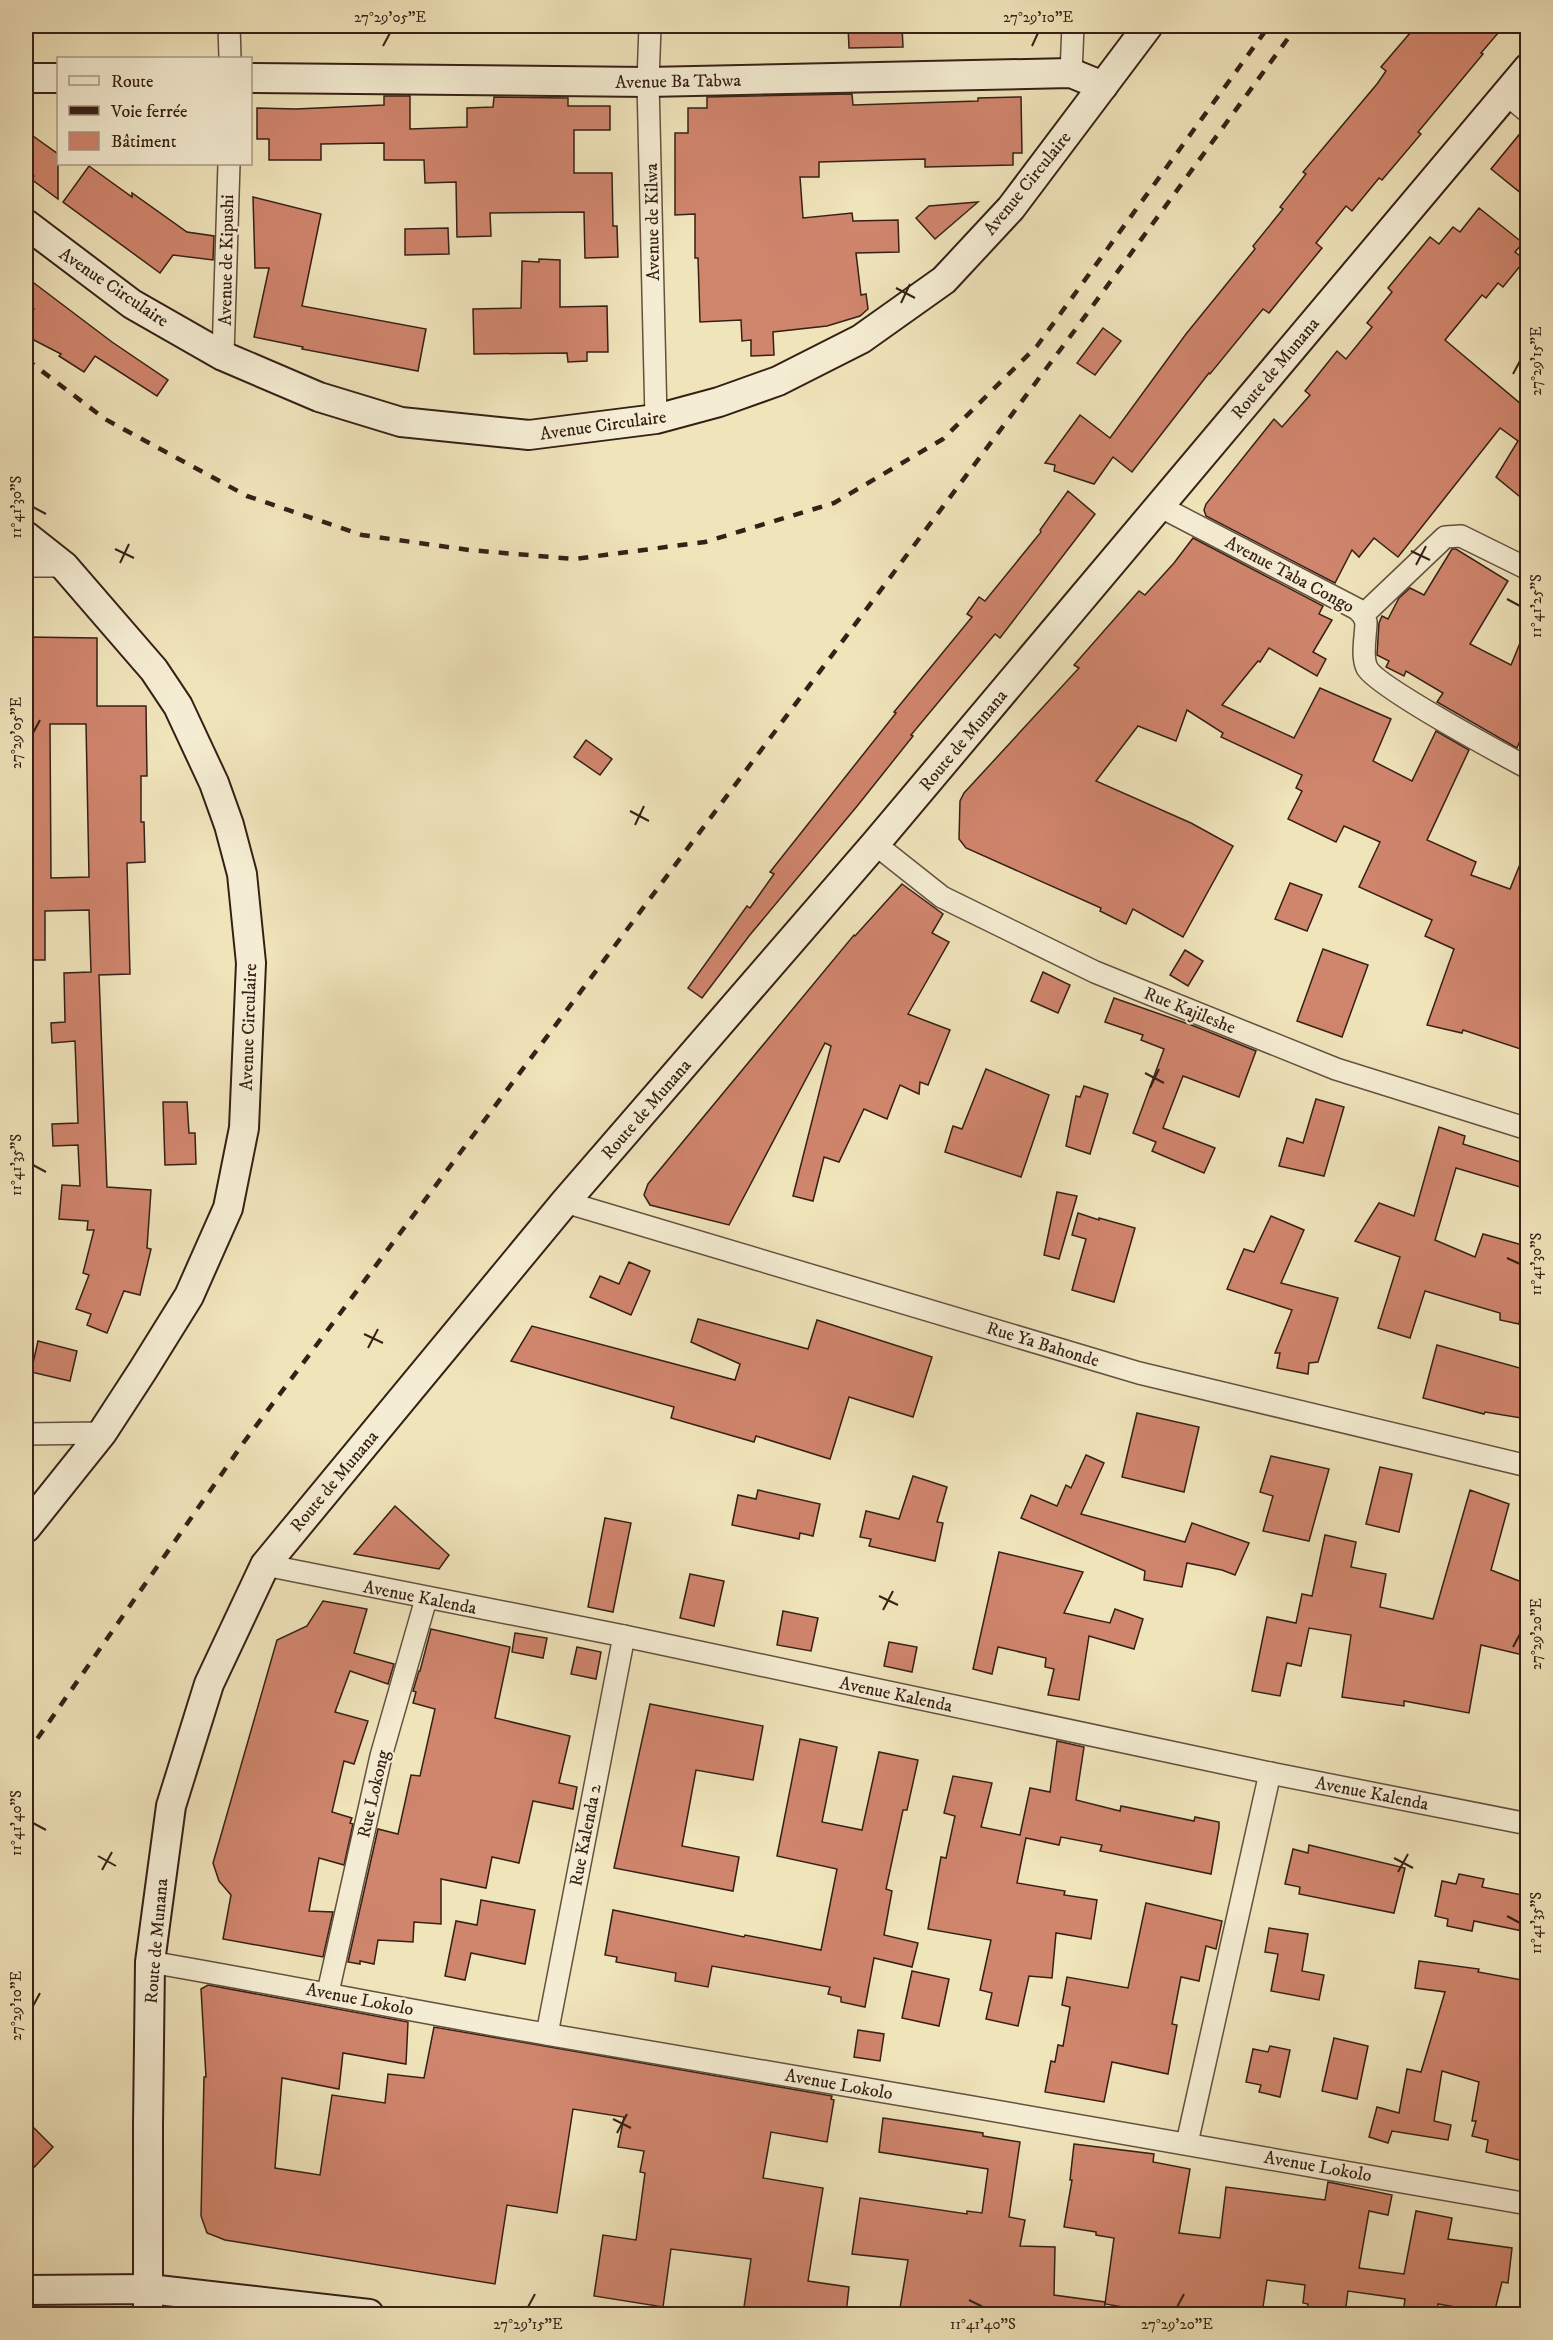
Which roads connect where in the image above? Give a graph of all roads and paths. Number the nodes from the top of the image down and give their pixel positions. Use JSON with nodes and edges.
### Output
{"nodes":[{"id":1,"x":229,"y":26,"type":"edge"},
{"id":2,"x":650,"y":26,"type":"edge"},
{"id":3,"x":1073,"y":26,"type":"edge"},
{"id":4,"x":1148,"y":26,"type":"edge"},
{"id":5,"x":230,"y":57,"type":"edge"},
{"id":6,"x":1527,"y":68,"type":"edge"},
{"id":7,"x":1071,"y":73,"type":"junction"},
{"id":8,"x":26,"y":78,"type":"edge"},
{"id":9,"x":57,"y":78,"type":"edge"},
{"id":10,"x":252,"y":78,"type":"edge"},
{"id":11,"x":648,"y":82,"type":"junction"},
{"id":12,"x":1104,"y":86,"type":"junction"},
{"id":13,"x":1517,"y":103,"type":"edge"},
{"id":14,"x":228,"y":165,"type":"edge"},
{"id":15,"x":26,"y":225,"type":"edge"},
{"id":16,"x":224,"y":356,"type":"junction"},
{"id":17,"x":656,"y":419,"type":"junction"},
{"id":18,"x":1160,"y":506,"type":"junction"},
{"id":19,"x":26,"y":536,"type":"edge"},
{"id":20,"x":26,"y":566,"type":"edge"},
{"id":21,"x":64,"y":566,"type":"junction"},
{"id":22,"x":1527,"y":569,"type":"edge"},
{"id":23,"x":1363,"y":615,"type":"junction"},
{"id":24,"x":1527,"y":768,"type":"edge"},
{"id":25,"x":875,"y":844,"type":"junction"},
{"id":26,"x":1527,"y":1130,"type":"edge"},
{"id":27,"x":565,"y":1202,"type":"junction"},
{"id":28,"x":102,"y":1433,"type":"junction"},
{"id":29,"x":26,"y":1434,"type":"edge"},
{"id":30,"x":1527,"y":1466,"type":"edge"},
{"id":31,"x":26,"y":1528,"type":"edge"},
{"id":32,"x":265,"y":1565,"type":"junction"},
{"id":33,"x":426,"y":1599,"type":"junction"},
{"id":34,"x":624,"y":1636,"type":"junction"},
{"id":35,"x":1270,"y":1773,"type":"junction"},
{"id":36,"x":1527,"y":1824,"type":"edge"},
{"id":37,"x":150,"y":1962,"type":"junction"},
{"id":38,"x":328,"y":1992,"type":"junction"},
{"id":39,"x":547,"y":2034,"type":"junction"},
{"id":40,"x":1187,"y":2143,"type":"junction"},
{"id":41,"x":1527,"y":2204,"type":"edge"},
{"id":42,"x":26,"y":2290,"type":"edge"},
{"id":43,"x":148,"y":2302,"type":"edge"},
{"id":44,"x":369,"y":2314,"type":"edge"}],
"edges":[{"from":1,"to":5,"type":"street"},
{"from":2,"to":11,"type":"street","name":"Avenue de Kilwa"},
{"from":3,"to":7,"type":"street"},
{"from":4,"to":12,"type":"street","name":"Avenue Circulaire"},
{"from":6,"to":13,"type":"street","name":"Route de Munana"},
{"from":7,"to":11,"type":"street","name":"Avenue Ba Tabwa"},
{"from":7,"to":12,"type":"street","name":"Avenue Ba Tabwa"},
{"from":8,"to":9,"type":"street"},
{"from":10,"to":11,"type":"street","name":"Avenue Ba Tabwa"},
{"from":11,"to":17,"type":"street","name":"Avenue de Kilwa"},
{"from":12,"to":17,"type":"street","name":"Avenue Circulaire"},
{"from":13,"to":18,"type":"street","name":"Route de Munana"},
{"from":14,"to":16,"type":"street","name":"Avenue de Kipushi"},
{"from":15,"to":16,"type":"street","name":"Avenue Circulaire"},
{"from":16,"to":17,"type":"street","name":"Avenue Circulaire"},
{"from":18,"to":23,"type":"street","name":"Avenue Taba Congo"},
{"from":18,"to":25,"type":"street","name":"Route de Munana"},
{"from":19,"to":21,"type":"street","name":"Avenue Circulaire"},
{"from":20,"to":21,"type":"street"},
{"from":21,"to":28,"type":"street","name":"Avenue Circulaire"},
{"from":22,"to":23,"type":"street"},
{"from":23,"to":24,"type":"street","name":"Avenue Taba Congo"},
{"from":25,"to":26,"type":"street","name":"Rue Kajileshe"},
{"from":25,"to":27,"type":"street","name":"Route de Munana"},
{"from":27,"to":30,"type":"street","name":"Rue Ya Bahonde"},
{"from":27,"to":32,"type":"street","name":"Route de Munana"},
{"from":28,"to":29,"type":"street"},
{"from":28,"to":31,"type":"street","name":"Avenue Circulaire"},
{"from":32,"to":33,"type":"street","name":"Avenue Kalenda"},
{"from":32,"to":37,"type":"street","name":"Route de Munana"},
{"from":33,"to":34,"type":"street","name":"Avenue Kalenda"},
{"from":33,"to":38,"type":"street","name":"Rue Lokong"},
{"from":34,"to":35,"type":"street","name":"Avenue Kalenda"},
{"from":34,"to":39,"type":"street","name":"Rue Kalenda 2"},
{"from":35,"to":36,"type":"street","name":"Avenue Kalenda"},
{"from":35,"to":40,"type":"street"},
{"from":37,"to":38,"type":"street","name":"Avenue Lokolo"},
{"from":37,"to":43,"type":"street","name":"Route de Munana"},
{"from":38,"to":39,"type":"street","name":"Avenue Lokolo"},
{"from":39,"to":40,"type":"street","name":"Avenue Lokolo"},
{"from":40,"to":41,"type":"street","name":"Avenue Lokolo"},
{"from":42,"to":43,"type":"street"},
{"from":43,"to":44,"type":"street"}]}
